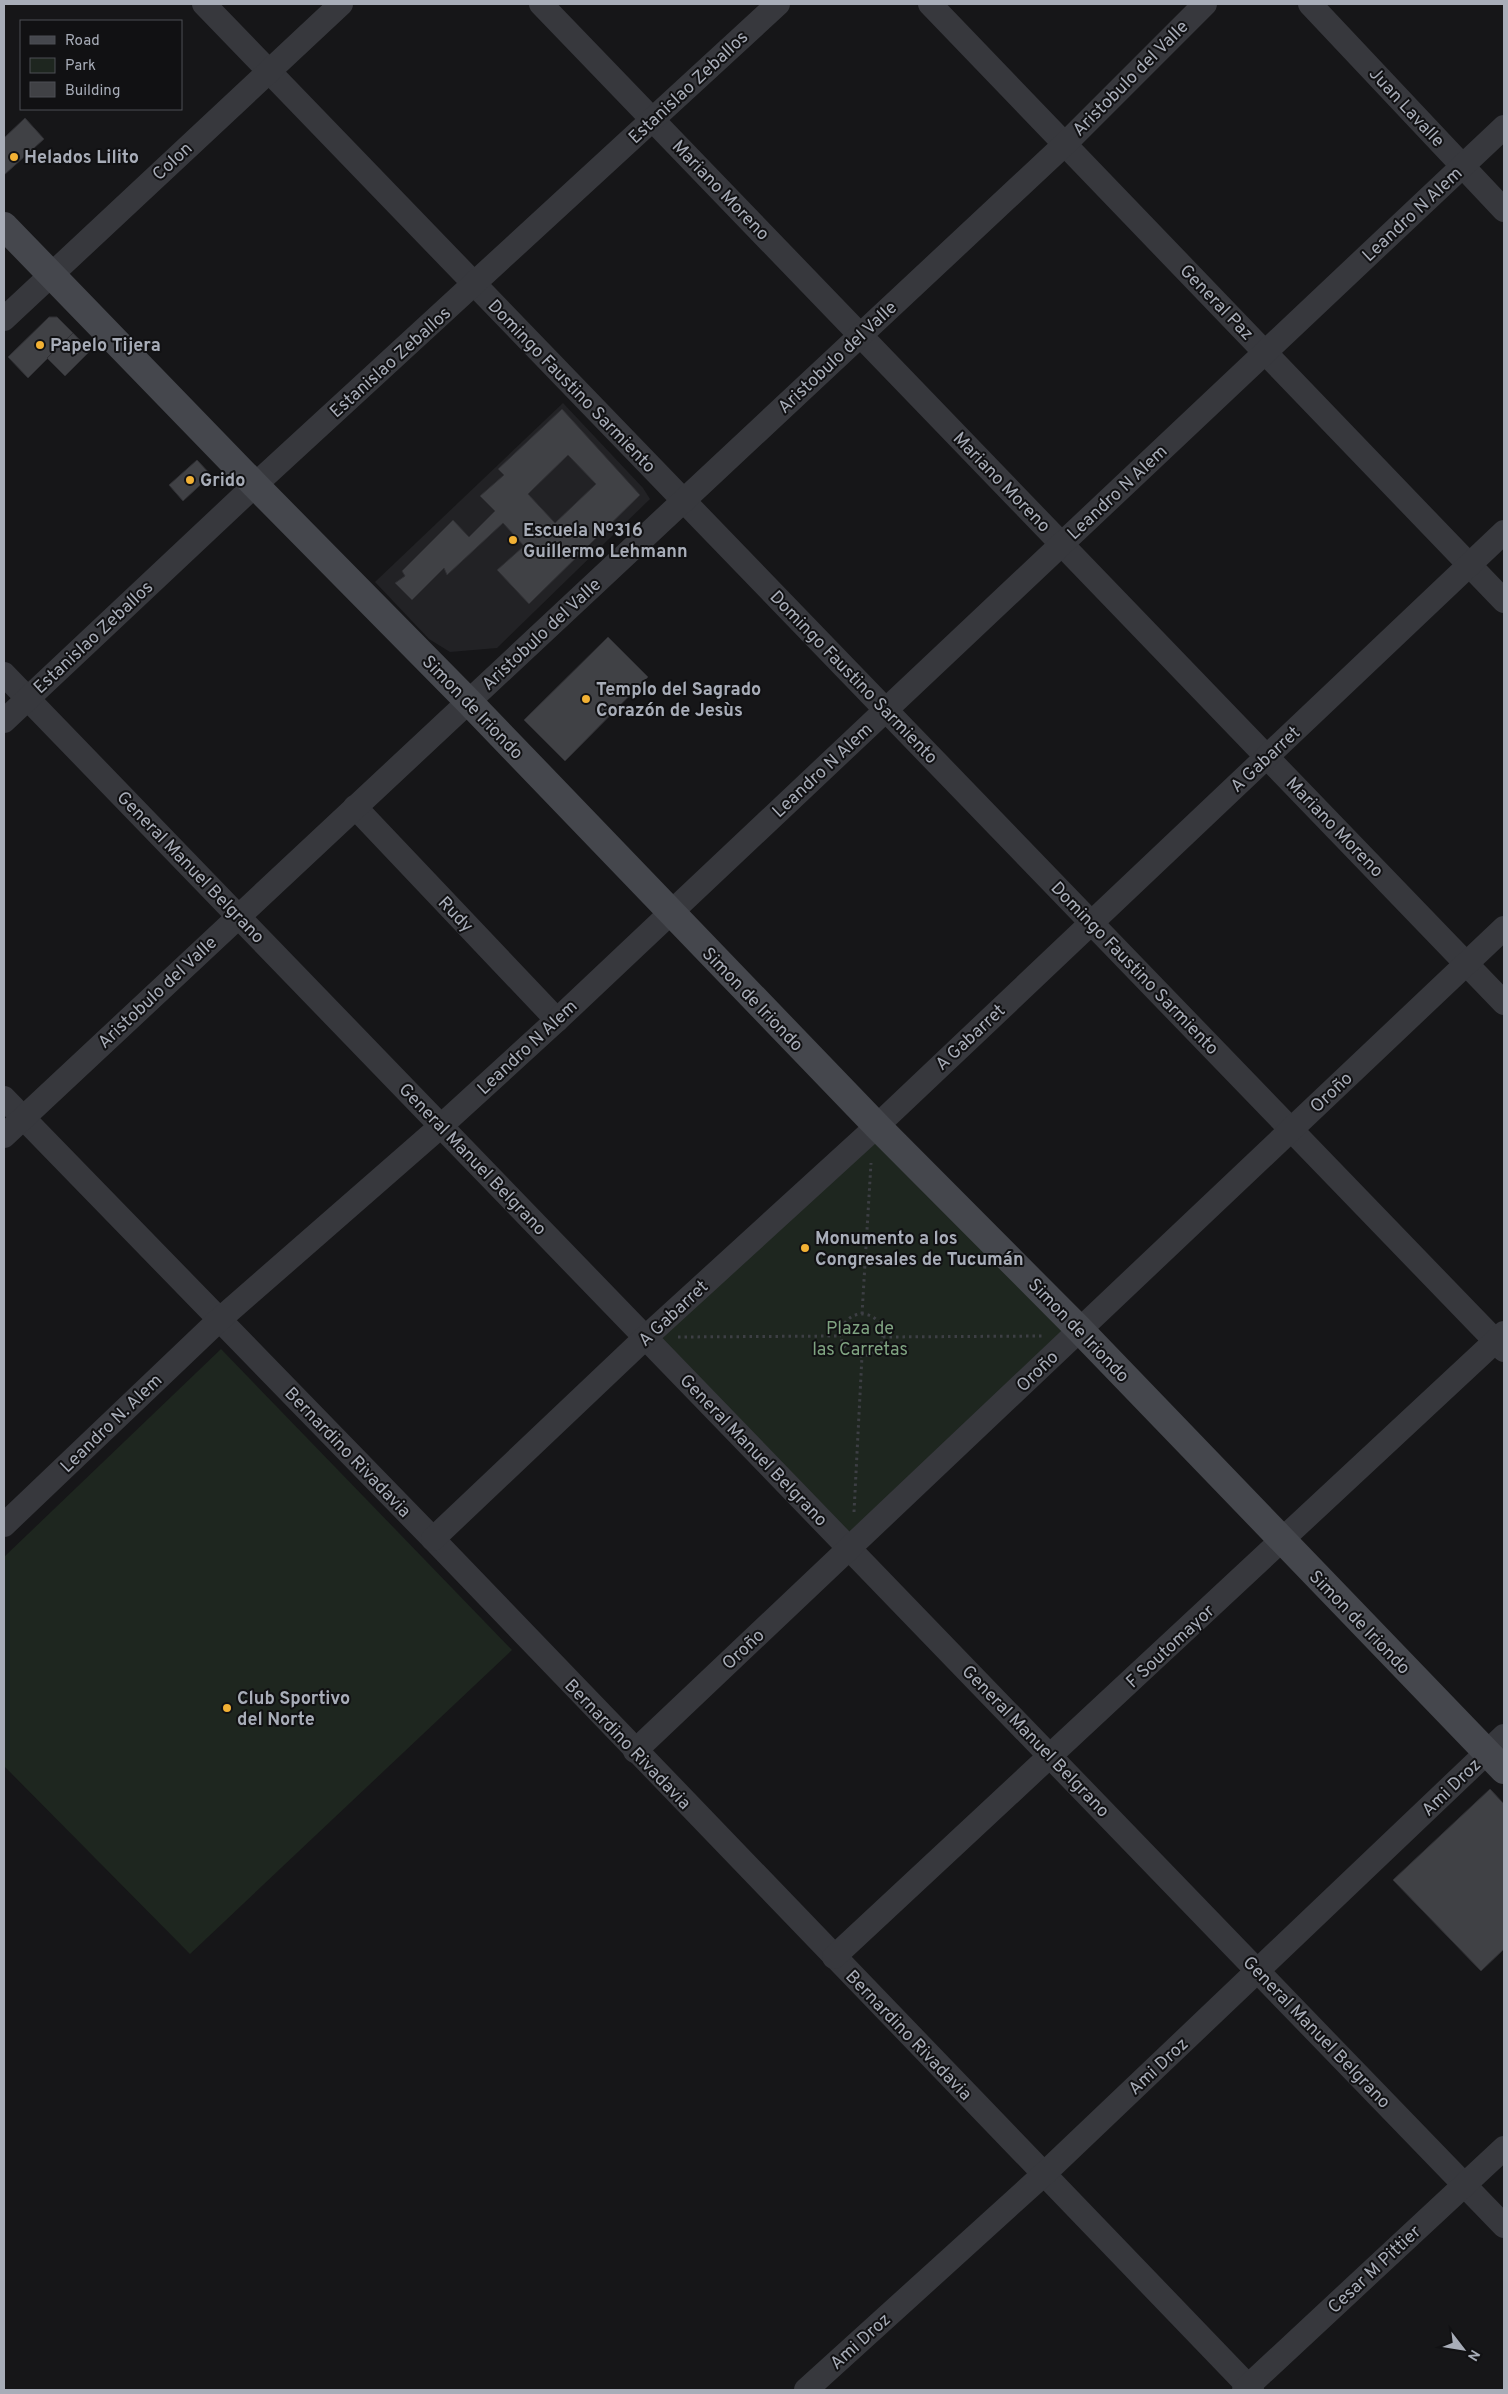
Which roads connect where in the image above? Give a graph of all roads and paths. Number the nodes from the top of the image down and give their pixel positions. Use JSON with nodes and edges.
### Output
{"nodes":[{"id":1,"x":204,"y":4,"type":"edge"},
{"id":2,"x":341,"y":4,"type":"edge"},
{"id":3,"x":541,"y":4,"type":"edge"},
{"id":4,"x":778,"y":4,"type":"edge"},
{"id":5,"x":930,"y":4,"type":"edge"},
{"id":6,"x":1205,"y":4,"type":"edge"},
{"id":7,"x":1310,"y":4,"type":"edge"},
{"id":8,"x":269,"y":71,"type":"junction"},
{"id":9,"x":653,"y":119,"type":"junction"},
{"id":10,"x":1504,"y":127,"type":"edge"},
{"id":11,"x":1065,"y":144,"type":"junction"},
{"id":12,"x":1463,"y":167,"type":"junction"},
{"id":13,"x":1504,"y":210,"type":"edge"},
{"id":14,"x":4,"y":226,"type":"edge"},
{"id":15,"x":51,"y":274,"type":"junction"},
{"id":16,"x":474,"y":284,"type":"junction"},
{"id":17,"x":4,"y":318,"type":"edge"},
{"id":18,"x":860,"y":335,"type":"junction"},
{"id":19,"x":1265,"y":352,"type":"junction"},
{"id":20,"x":255,"y":485,"type":"junction"},
{"id":21,"x":683,"y":500,"type":"junction"},
{"id":22,"x":1504,"y":532,"type":"edge"},
{"id":23,"x":1062,"y":544,"type":"junction"},
{"id":24,"x":1470,"y":566,"type":"junction"},
{"id":25,"x":1504,"y":601,"type":"edge"},
{"id":26,"x":4,"y":674,"type":"edge"},
{"id":27,"x":28,"y":698,"type":"junction"},
{"id":28,"x":468,"y":701,"type":"junction"},
{"id":29,"x":886,"y":710,"type":"junction"},
{"id":30,"x":4,"y":720,"type":"edge"},
{"id":31,"x":1267,"y":757,"type":"junction"},
{"id":32,"x":355,"y":808,"type":"junction"},
{"id":33,"x":670,"y":913,"type":"junction"},
{"id":34,"x":238,"y":916,"type":"junction"},
{"id":35,"x":1091,"y":923,"type":"junction"},
{"id":36,"x":1504,"y":928,"type":"edge"},
{"id":37,"x":1467,"y":964,"type":"junction"},
{"id":38,"x":1504,"y":1003,"type":"edge"},
{"id":39,"x":557,"y":1020,"type":"junction"},
{"id":40,"x":4,"y":1098,"type":"edge"},
{"id":41,"x":23,"y":1118,"type":"junction"},
{"id":42,"x":441,"y":1126,"type":"junction"},
{"id":43,"x":877,"y":1126,"type":"junction"},
{"id":44,"x":1291,"y":1130,"type":"junction"},
{"id":45,"x":4,"y":1136,"type":"edge"},
{"id":46,"x":871,"y":1161,"type":"dead end"},
{"id":47,"x":862,"y":1314,"type":"junction"},
{"id":48,"x":219,"y":1320,"type":"junction"},
{"id":49,"x":1080,"y":1330,"type":"junction"},
{"id":50,"x":670,"y":1336,"type":"dead end"},
{"id":51,"x":841,"y":1336,"type":"junction"},
{"id":52,"x":1050,"y":1336,"type":"dead end"},
{"id":53,"x":646,"y":1337,"type":"junction"},
{"id":54,"x":883,"y":1337,"type":"junction"},
{"id":55,"x":1501,"y":1341,"type":"edge"},
{"id":56,"x":862,"y":1356,"type":"junction"},
{"id":57,"x":854,"y":1516,"type":"dead end"},
{"id":58,"x":4,"y":1526,"type":"edge"},
{"id":59,"x":433,"y":1539,"type":"junction"},
{"id":60,"x":1282,"y":1541,"type":"junction"},
{"id":61,"x":850,"y":1549,"type":"junction"},
{"id":62,"x":635,"y":1751,"type":"junction"},
{"id":63,"x":1498,"y":1753,"type":"edge"},
{"id":64,"x":1051,"y":1756,"type":"junction"},
{"id":65,"x":834,"y":1957,"type":"junction"},
{"id":66,"x":1258,"y":1971,"type":"junction"},
{"id":67,"x":1504,"y":2148,"type":"edge"},
{"id":68,"x":1044,"y":2174,"type":"junction"},
{"id":69,"x":1464,"y":2186,"type":"junction"},
{"id":70,"x":1504,"y":2226,"type":"edge"},
{"id":71,"x":1248,"y":2389,"type":"edge"},
{"id":72,"x":806,"y":2390,"type":"edge"}],
"edges":[{"from":1,"to":8,"type":"street","name":"Domingo Faustino Sarmiento"},
{"from":2,"to":8,"type":"street","name":"Colon"},
{"from":3,"to":9,"type":"street","name":"Mariano Moreno"},
{"from":4,"to":9,"type":"street","name":"Estanislao Zeballos"},
{"from":5,"to":11,"type":"street","name":"General Paz"},
{"from":6,"to":11,"type":"street","name":"Aristobulo del Valle"},
{"from":7,"to":12,"type":"street","name":"Juan Lavalle"},
{"from":8,"to":15,"type":"street","name":"Colon"},
{"from":8,"to":16,"type":"street","name":"Domingo Faustino Sarmiento"},
{"from":9,"to":16,"type":"street","name":"Estanislao Zeballos"},
{"from":9,"to":18,"type":"street","name":"Mariano Moreno"},
{"from":10,"to":12,"type":"street","name":"Leandro N Alem"},
{"from":11,"to":18,"type":"street","name":"Aristobulo del Valle"},
{"from":11,"to":19,"type":"street","name":"General Paz"},
{"from":12,"to":13,"type":"street","name":"Juan Lavalle"},
{"from":12,"to":19,"type":"street","name":"Leandro N Alem"},
{"from":14,"to":15,"type":"main road","name":"Simon de Iriondo"},
{"from":15,"to":17,"type":"street","name":"Colon"},
{"from":15,"to":20,"type":"main road","name":"Simon de Iriondo"},
{"from":16,"to":20,"type":"street","name":"Estanislao Zeballos"},
{"from":16,"to":21,"type":"street","name":"Domingo Faustino Sarmiento"},
{"from":18,"to":21,"type":"street","name":"Aristobulo del Valle"},
{"from":18,"to":23,"type":"street","name":"Mariano Moreno"},
{"from":19,"to":23,"type":"street","name":"Leandro N Alem"},
{"from":19,"to":24,"type":"street","name":"General Paz"},
{"from":20,"to":27,"type":"street","name":"Estanislao Zeballos"},
{"from":20,"to":28,"type":"main road","name":"Simon de Iriondo"},
{"from":21,"to":28,"type":"street","name":"Aristobulo del Valle"},
{"from":21,"to":29,"type":"street","name":"Domingo Faustino Sarmiento"},
{"from":22,"to":24,"type":"street","name":"A Gabarret"},
{"from":23,"to":29,"type":"street","name":"Leandro N Alem"},
{"from":23,"to":31,"type":"street","name":"Mariano Moreno"},
{"from":24,"to":25,"type":"street","name":"General Paz"},
{"from":24,"to":31,"type":"street","name":"A Gabarret"},
{"from":26,"to":27,"type":"street","name":"General Manuel Belgrano"},
{"from":27,"to":30,"type":"street","name":"Estanislao Zeballos"},
{"from":27,"to":34,"type":"street","name":"General Manuel Belgrano"},
{"from":28,"to":32,"type":"street","name":"Aristobulo del Valle"},
{"from":28,"to":33,"type":"main road","name":"Simon de Iriondo"},
{"from":29,"to":33,"type":"street","name":"Leandro N Alem"},
{"from":29,"to":35,"type":"street","name":"Domingo Faustino Sarmiento"},
{"from":31,"to":35,"type":"street","name":"A Gabarret"},
{"from":31,"to":37,"type":"street","name":"Mariano Moreno"},
{"from":32,"to":34,"type":"street","name":"Aristobulo del Valle"},
{"from":32,"to":39,"type":"street","name":"Rudy"},
{"from":33,"to":39,"type":"street","name":"Leandro N Alem"},
{"from":33,"to":43,"type":"main road","name":"Simon de Iriondo"},
{"from":34,"to":41,"type":"street","name":"Aristobulo del Valle"},
{"from":34,"to":42,"type":"street","name":"General Manuel Belgrano"},
{"from":35,"to":43,"type":"street","name":"A Gabarret"},
{"from":35,"to":44,"type":"street","name":"Domingo Faustino Sarmiento"},
{"from":36,"to":37,"type":"street","name":"Oroño"},
{"from":37,"to":38,"type":"street","name":"Mariano Moreno"},
{"from":37,"to":44,"type":"street","name":"Oroño"},
{"from":39,"to":42,"type":"street","name":"Leandro N Alem"},
{"from":40,"to":41,"type":"street","name":"Bernardino Rivadavia"},
{"from":41,"to":45,"type":"street","name":"Aristobulo del Valle"},
{"from":41,"to":48,"type":"street","name":"Bernardino Rivadavia"},
{"from":42,"to":48,"type":"street","name":"Leandro N Alem"},
{"from":42,"to":53,"type":"street","name":"General Manuel Belgrano"},
{"from":43,"to":49,"type":"main road","name":"Simon de Iriondo"},
{"from":43,"to":53,"type":"street","name":"A Gabarret"},
{"from":44,"to":49,"type":"street","name":"Oroño"},
{"from":44,"to":55,"type":"street","name":"Domingo Faustino Sarmiento"},
{"from":46,"to":47,"type":"path"},
{"from":47,"to":51,"type":"path"},
{"from":47,"to":54,"type":"path"},
{"from":48,"to":58,"type":"street","name":"Leandro N. Alem"},
{"from":48,"to":59,"type":"street","name":"Bernardino Rivadavia"},
{"from":49,"to":60,"type":"main road","name":"Simon de Iriondo"},
{"from":49,"to":61,"type":"street","name":"Oroño"},
{"from":50,"to":51,"type":"path"},
{"from":51,"to":56,"type":"path"},
{"from":52,"to":54,"type":"path"},
{"from":53,"to":59,"type":"street","name":"A Gabarret"},
{"from":53,"to":61,"type":"street","name":"General Manuel Belgrano"},
{"from":54,"to":56,"type":"path"},
{"from":55,"to":60,"type":"street","name":"F Soutomayor"},
{"from":56,"to":57,"type":"path"},
{"from":59,"to":62,"type":"street","name":"Bernardino Rivadavia"},
{"from":60,"to":63,"type":"main road","name":"Simon de Iriondo"},
{"from":60,"to":64,"type":"street","name":"F Soutomayor"},
{"from":61,"to":62,"type":"street","name":"Oroño"},
{"from":61,"to":64,"type":"street","name":"General Manuel Belgrano"},
{"from":62,"to":65,"type":"street","name":"Bernardino Rivadavia"},
{"from":63,"to":66,"type":"street","name":"Ami Droz"},
{"from":64,"to":65,"type":"street","name":"F Soutomayor"},
{"from":64,"to":66,"type":"street","name":"General Manuel Belgrano"},
{"from":65,"to":68,"type":"street","name":"Bernardino Rivadavia"},
{"from":66,"to":68,"type":"street","name":"Ami Droz"},
{"from":66,"to":69,"type":"street","name":"General Manuel Belgrano"},
{"from":67,"to":69,"type":"street","name":"Cesar M Pittier"},
{"from":68,"to":71,"type":"street","name":"Bernardino Rivadavia"},
{"from":68,"to":72,"type":"street","name":"Ami Droz"},
{"from":69,"to":70,"type":"street","name":"General Manuel Belgrano"},
{"from":69,"to":71,"type":"street","name":"Cesar M Pittier"}]}
